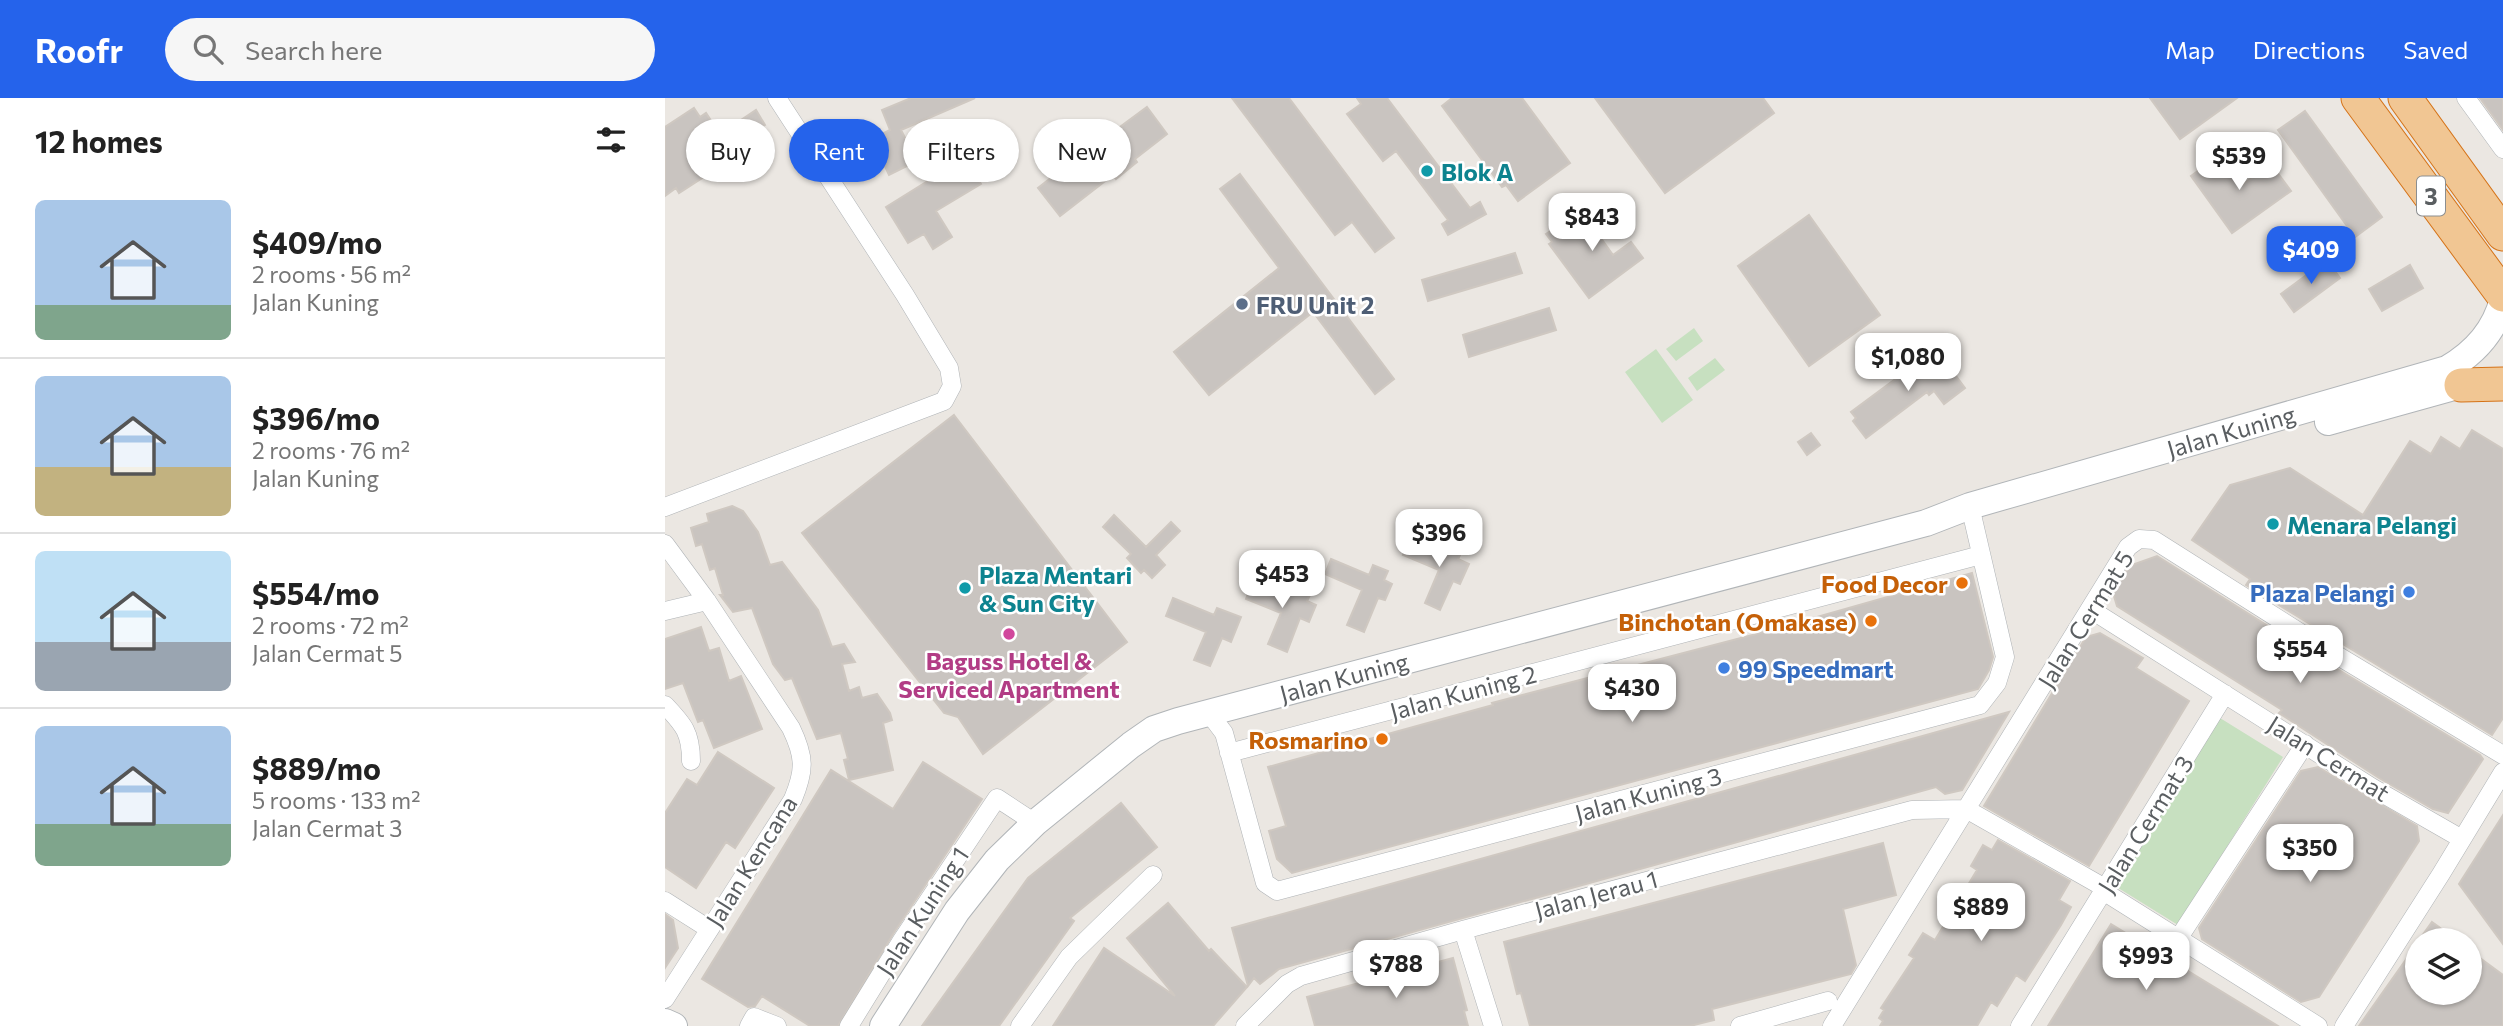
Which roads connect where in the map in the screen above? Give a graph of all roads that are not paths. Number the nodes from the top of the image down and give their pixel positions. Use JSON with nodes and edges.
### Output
{"nodes":[{"id":1,"x":777,"y":98,"type":"edge"},
{"id":2,"x":2358,"y":98,"type":"edge"},
{"id":3,"x":2406,"y":98,"type":"edge"},
{"id":4,"x":2466,"y":98,"type":"edge"},
{"id":5,"x":2503,"y":149,"type":"edge"},
{"id":6,"x":2503,"y":234,"type":"edge"},
{"id":7,"x":2503,"y":297,"type":"edge"},
{"id":8,"x":2503,"y":378,"type":"edge"},
{"id":9,"x":2503,"y":384,"type":"edge"},
{"id":10,"x":2461,"y":385,"type":"junction"},
{"id":11,"x":665,"y":507,"type":"edge"},
{"id":12,"x":1972,"y":514,"type":"junction"},
{"id":13,"x":665,"y":544,"type":"edge"},
{"id":14,"x":1981,"y":555,"type":"junction"},
{"id":15,"x":707,"y":601,"type":"junction"},
{"id":16,"x":2090,"y":609,"type":"junction"},
{"id":17,"x":665,"y":611,"type":"edge"},
{"id":18,"x":2225,"y":694,"type":"junction"},
{"id":19,"x":665,"y":705,"type":"edge"},
{"id":20,"x":1221,"y":718,"type":"junction"},
{"id":21,"x":2305,"y":744,"type":"junction"},
{"id":22,"x":1229,"y":753,"type":"junction"},
{"id":23,"x":2503,"y":755,"type":"edge"},
{"id":24,"x":691,"y":761,"type":"dead end"},
{"id":25,"x":2503,"y":772,"type":"edge"},
{"id":26,"x":1966,"y":809,"type":"junction"},
{"id":27,"x":1035,"y":823,"type":"junction"},
{"id":28,"x":2462,"y":839,"type":"junction"},
{"id":29,"x":1153,"y":875,"type":"dead end"},
{"id":30,"x":2104,"y":889,"type":"junction"},
{"id":31,"x":665,"y":901,"type":"edge"},
{"id":32,"x":709,"y":929,"type":"junction"},
{"id":33,"x":1463,"y":930,"type":"junction"},
{"id":34,"x":2178,"y":939,"type":"junction"},
{"id":35,"x":665,"y":999,"type":"edge"},
{"id":36,"x":1828,"y":1001,"type":"dead end"},
{"id":37,"x":751,"y":1021,"type":"edge"},
{"id":38,"x":665,"y":1022,"type":"edge"},
{"id":39,"x":674,"y":1026,"type":"edge"},
{"id":40,"x":777,"y":1026,"type":"edge"},
{"id":41,"x":849,"y":1026,"type":"edge"},
{"id":42,"x":883,"y":1026,"type":"edge"},
{"id":43,"x":1020,"y":1026,"type":"edge"},
{"id":44,"x":1245,"y":1026,"type":"edge"},
{"id":45,"x":1493,"y":1026,"type":"edge"},
{"id":46,"x":1739,"y":1026,"type":"edge"},
{"id":47,"x":1832,"y":1026,"type":"edge"},
{"id":48,"x":2019,"y":1026,"type":"edge"},
{"id":49,"x":2318,"y":1026,"type":"edge"},
{"id":50,"x":2344,"y":1026,"type":"edge"}],
"edges":[{"from":1,"to":11,"type":"street"},
{"from":2,"to":7,"type":"highway","number":"3"},
{"from":3,"to":6,"type":"highway","number":"3"},
{"from":4,"to":5,"type":"street"},
{"from":7,"to":12,"type":"street","name":"Jalan Kuning"},
{"from":8,"to":10,"type":"street","name":"Jalan Kuning"},
{"from":9,"to":10,"type":"highway"},
{"from":10,"to":12,"type":"street","name":"Jalan Kuning"},
{"from":12,"to":14,"type":"street","name":"Jalan Kuning 3"},
{"from":12,"to":20,"type":"street","name":"Jalan Kuning"},
{"from":13,"to":15,"type":"street","name":"Jalan Kencana"},
{"from":14,"to":22,"type":"street","name":"Jalan Kuning 2"},
{"from":14,"to":22,"type":"street","name":"Jalan Kuning 3"},
{"from":15,"to":17,"type":"street"},
{"from":15,"to":32,"type":"street","name":"Jalan Kencana"},
{"from":16,"to":18,"type":"street","name":"Jalan Cermat"},
{"from":16,"to":23,"type":"street","name":"Jalan Cermat 5"},
{"from":16,"to":26,"type":"street","name":"Jalan Cermat 5"},
{"from":18,"to":21,"type":"street","name":"Jalan Cermat"},
{"from":18,"to":30,"type":"street","name":"Jalan Cermat 3"},
{"from":19,"to":24,"type":"street"},
{"from":20,"to":22,"type":"street","name":"Jalan Kuning 3"},
{"from":20,"to":27,"type":"street","name":"Jalan Kuning"},
{"from":21,"to":28,"type":"street","name":"Jalan Cermat"},
{"from":21,"to":34,"type":"street"},
{"from":25,"to":28,"type":"street"},
{"from":26,"to":30,"type":"street"},
{"from":26,"to":33,"type":"street","name":"Jalan Jerau 1"},
{"from":26,"to":47,"type":"street","name":"Jalan Cermat 5"},
{"from":27,"to":41,"type":"street","name":"Jalan Kuning 1"},
{"from":27,"to":42,"type":"street","name":"Jalan Kuning"},
{"from":28,"to":50,"type":"street"},
{"from":29,"to":43,"type":"street"},
{"from":30,"to":34,"type":"street"},
{"from":30,"to":48,"type":"street","name":"Jalan Cermat 3"},
{"from":31,"to":32,"type":"street"},
{"from":32,"to":35,"type":"street","name":"Jalan Kencana"},
{"from":33,"to":44,"type":"street","name":"Jalan Jerau 1"},
{"from":33,"to":45,"type":"street"},
{"from":34,"to":49,"type":"street"},
{"from":36,"to":46,"type":"street"},
{"from":37,"to":40,"type":"street"},
{"from":38,"to":39,"type":"street"}]}
